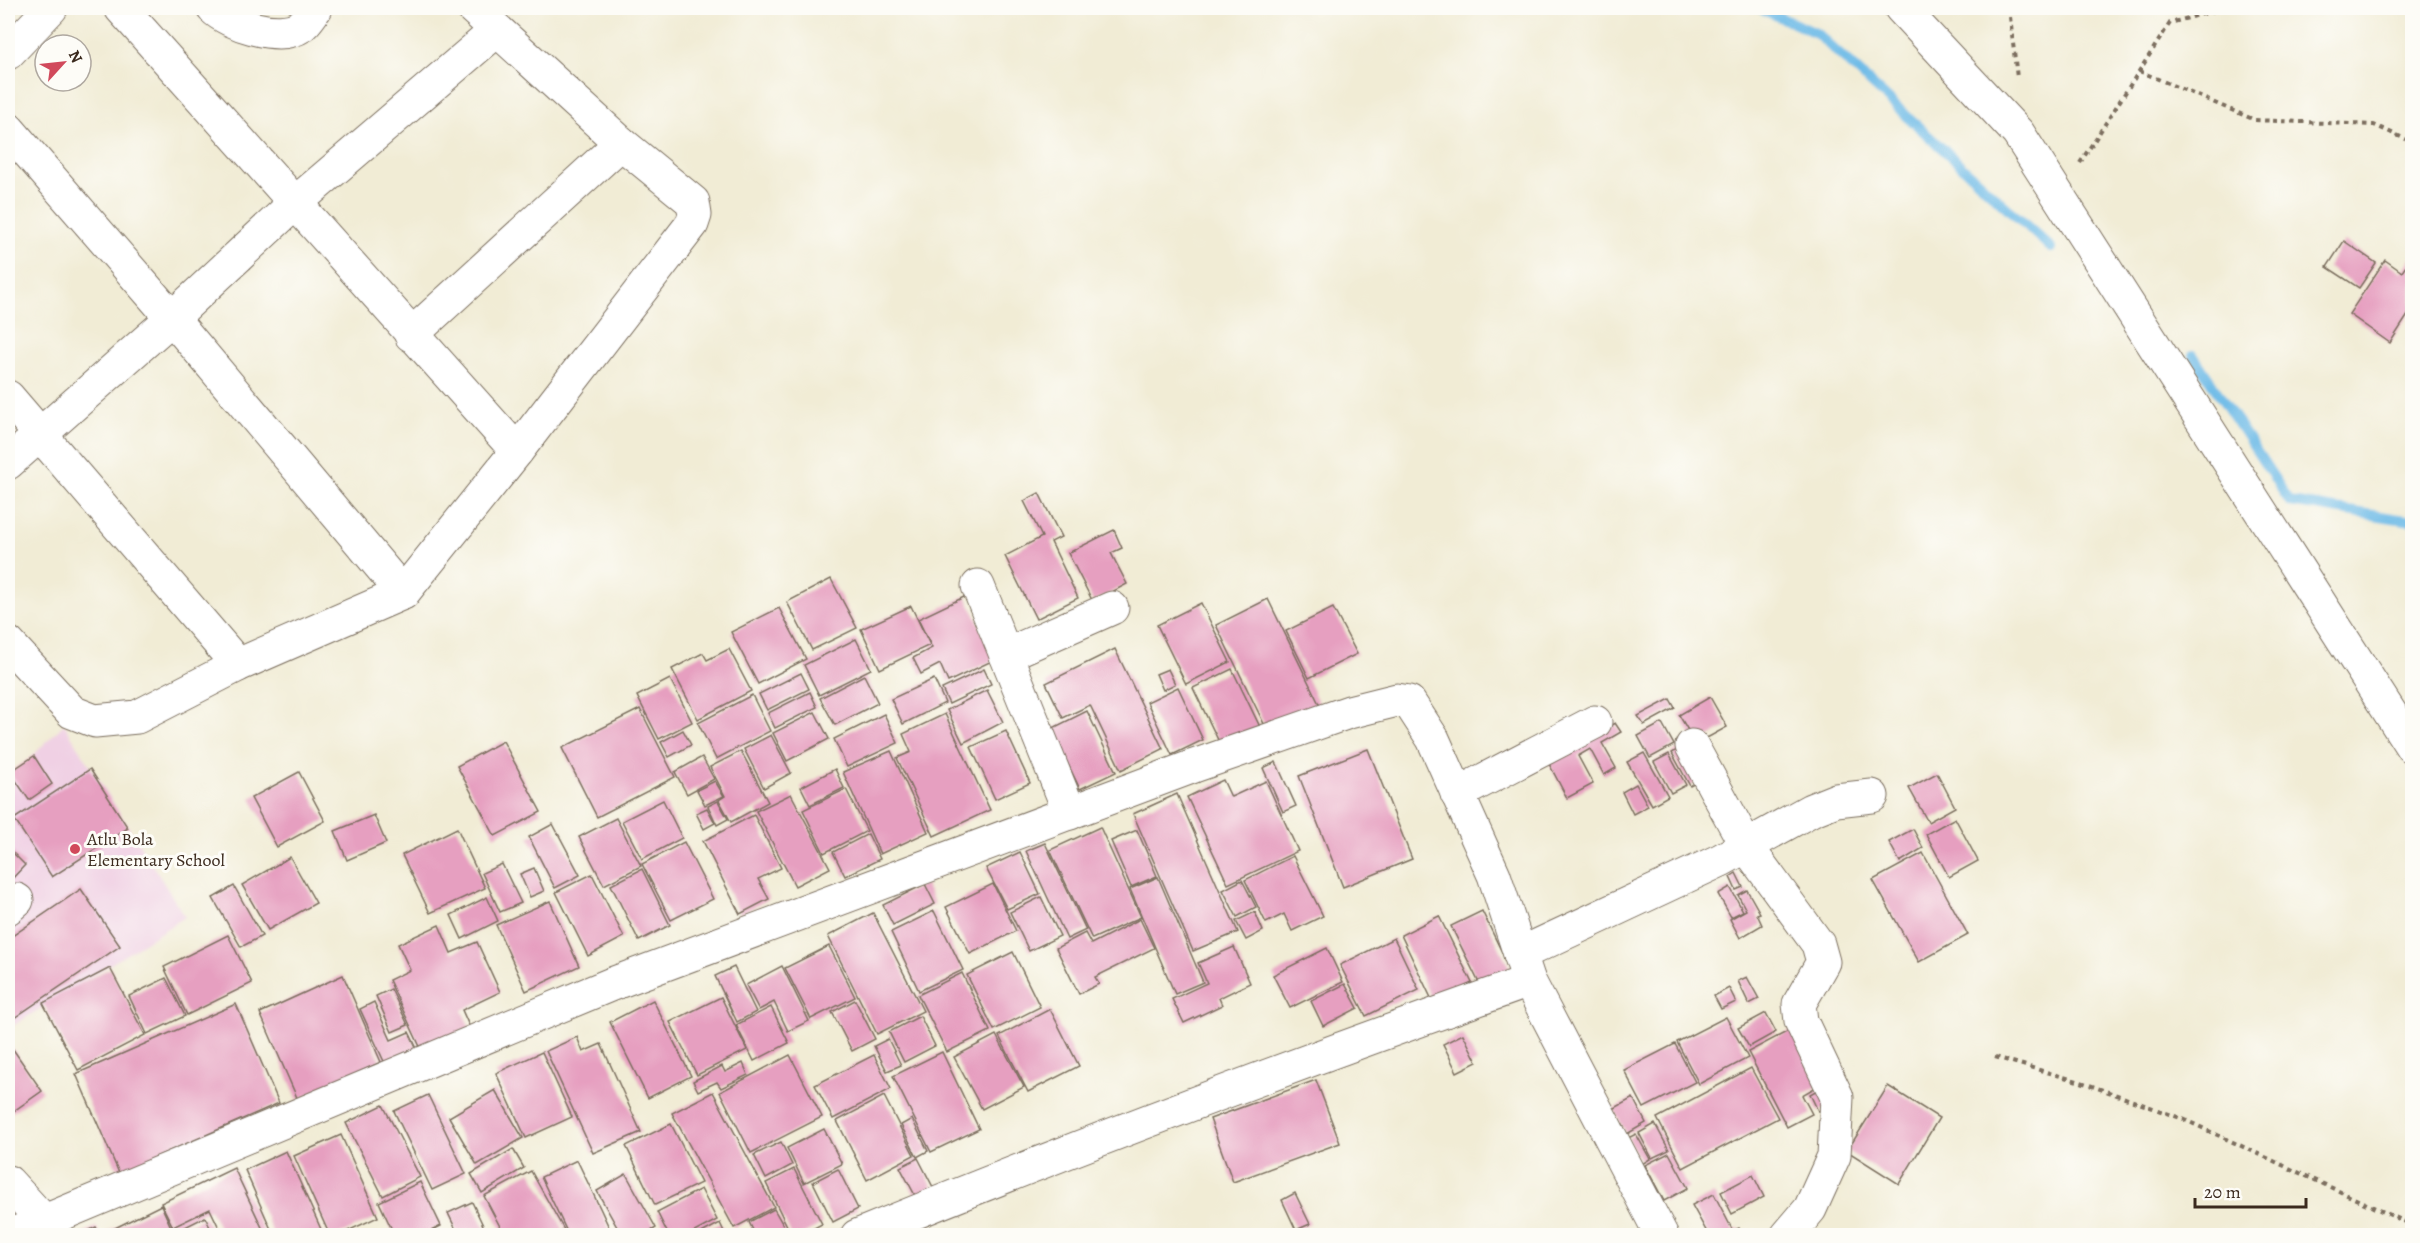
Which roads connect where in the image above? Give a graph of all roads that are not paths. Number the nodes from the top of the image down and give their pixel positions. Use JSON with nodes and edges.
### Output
{"nodes":[{"id":1,"x":51,"y":8,"type":"edge"},
{"id":2,"x":121,"y":8,"type":"edge"},
{"id":3,"x":213,"y":8,"type":"edge"},
{"id":4,"x":316,"y":8,"type":"edge"},
{"id":5,"x":473,"y":8,"type":"edge"},
{"id":6,"x":1901,"y":8,"type":"edge"},
{"id":7,"x":496,"y":31,"type":"junction"},
{"id":8,"x":8,"y":53,"type":"edge"},
{"id":9,"x":8,"y":129,"type":"edge"},
{"id":10,"x":621,"y":143,"type":"junction"},
{"id":11,"x":294,"y":204,"type":"junction"},
{"id":12,"x":172,"y":318,"type":"junction"},
{"id":13,"x":411,"y":334,"type":"junction"},
{"id":14,"x":8,"y":397,"type":"edge"},
{"id":15,"x":40,"y":434,"type":"junction"},
{"id":16,"x":517,"y":451,"type":"junction"},
{"id":17,"x":8,"y":463,"type":"edge"},
{"id":18,"x":978,"y":586,"type":"dead end"},
{"id":19,"x":403,"y":592,"type":"junction"},
{"id":20,"x":1112,"y":608,"type":"dead end"},
{"id":21,"x":8,"y":643,"type":"edge"},
{"id":22,"x":1006,"y":655,"type":"junction"},
{"id":23,"x":238,"y":665,"type":"junction"},
{"id":24,"x":1594,"y":722,"type":"dead end"},
{"id":25,"x":1692,"y":746,"type":"dead end"},
{"id":26,"x":2412,"y":747,"type":"edge"},
{"id":27,"x":1457,"y":794,"type":"junction"},
{"id":28,"x":1872,"y":796,"type":"dead end"},
{"id":29,"x":1070,"y":813,"type":"junction"},
{"id":30,"x":1747,"y":847,"type":"junction"},
{"id":31,"x":1525,"y":968,"type":"junction"},
{"id":32,"x":8,"y":1182,"type":"edge"},
{"id":33,"x":47,"y":1228,"type":"edge"},
{"id":34,"x":1653,"y":1230,"type":"edge"},
{"id":35,"x":9,"y":1236,"type":"edge"},
{"id":36,"x":857,"y":1236,"type":"edge"},
{"id":37,"x":1787,"y":1236,"type":"edge"}],
"edges":[{"from":1,"to":8,"type":"street"},
{"from":2,"to":11,"type":"street"},
{"from":3,"to":4,"type":"street"},
{"from":5,"to":7,"type":"street"},
{"from":6,"to":26,"type":"street"},
{"from":7,"to":10,"type":"street"},
{"from":7,"to":11,"type":"street"},
{"from":9,"to":12,"type":"street"},
{"from":10,"to":13,"type":"street"},
{"from":10,"to":16,"type":"street"},
{"from":11,"to":12,"type":"street"},
{"from":11,"to":13,"type":"street"},
{"from":12,"to":15,"type":"street"},
{"from":12,"to":19,"type":"street"},
{"from":13,"to":16,"type":"street"},
{"from":14,"to":15,"type":"street"},
{"from":15,"to":17,"type":"street"},
{"from":15,"to":23,"type":"street"},
{"from":16,"to":19,"type":"street"},
{"from":18,"to":22,"type":"street"},
{"from":19,"to":23,"type":"street"},
{"from":20,"to":22,"type":"street"},
{"from":21,"to":23,"type":"street"},
{"from":22,"to":29,"type":"street"},
{"from":24,"to":27,"type":"street"},
{"from":25,"to":30,"type":"street"},
{"from":27,"to":29,"type":"street"},
{"from":27,"to":31,"type":"street"},
{"from":28,"to":30,"type":"street"},
{"from":29,"to":33,"type":"street"},
{"from":30,"to":31,"type":"street"},
{"from":30,"to":37,"type":"street"},
{"from":31,"to":34,"type":"street"},
{"from":31,"to":36,"type":"street"},
{"from":32,"to":33,"type":"street"},
{"from":33,"to":35,"type":"street"}]}
